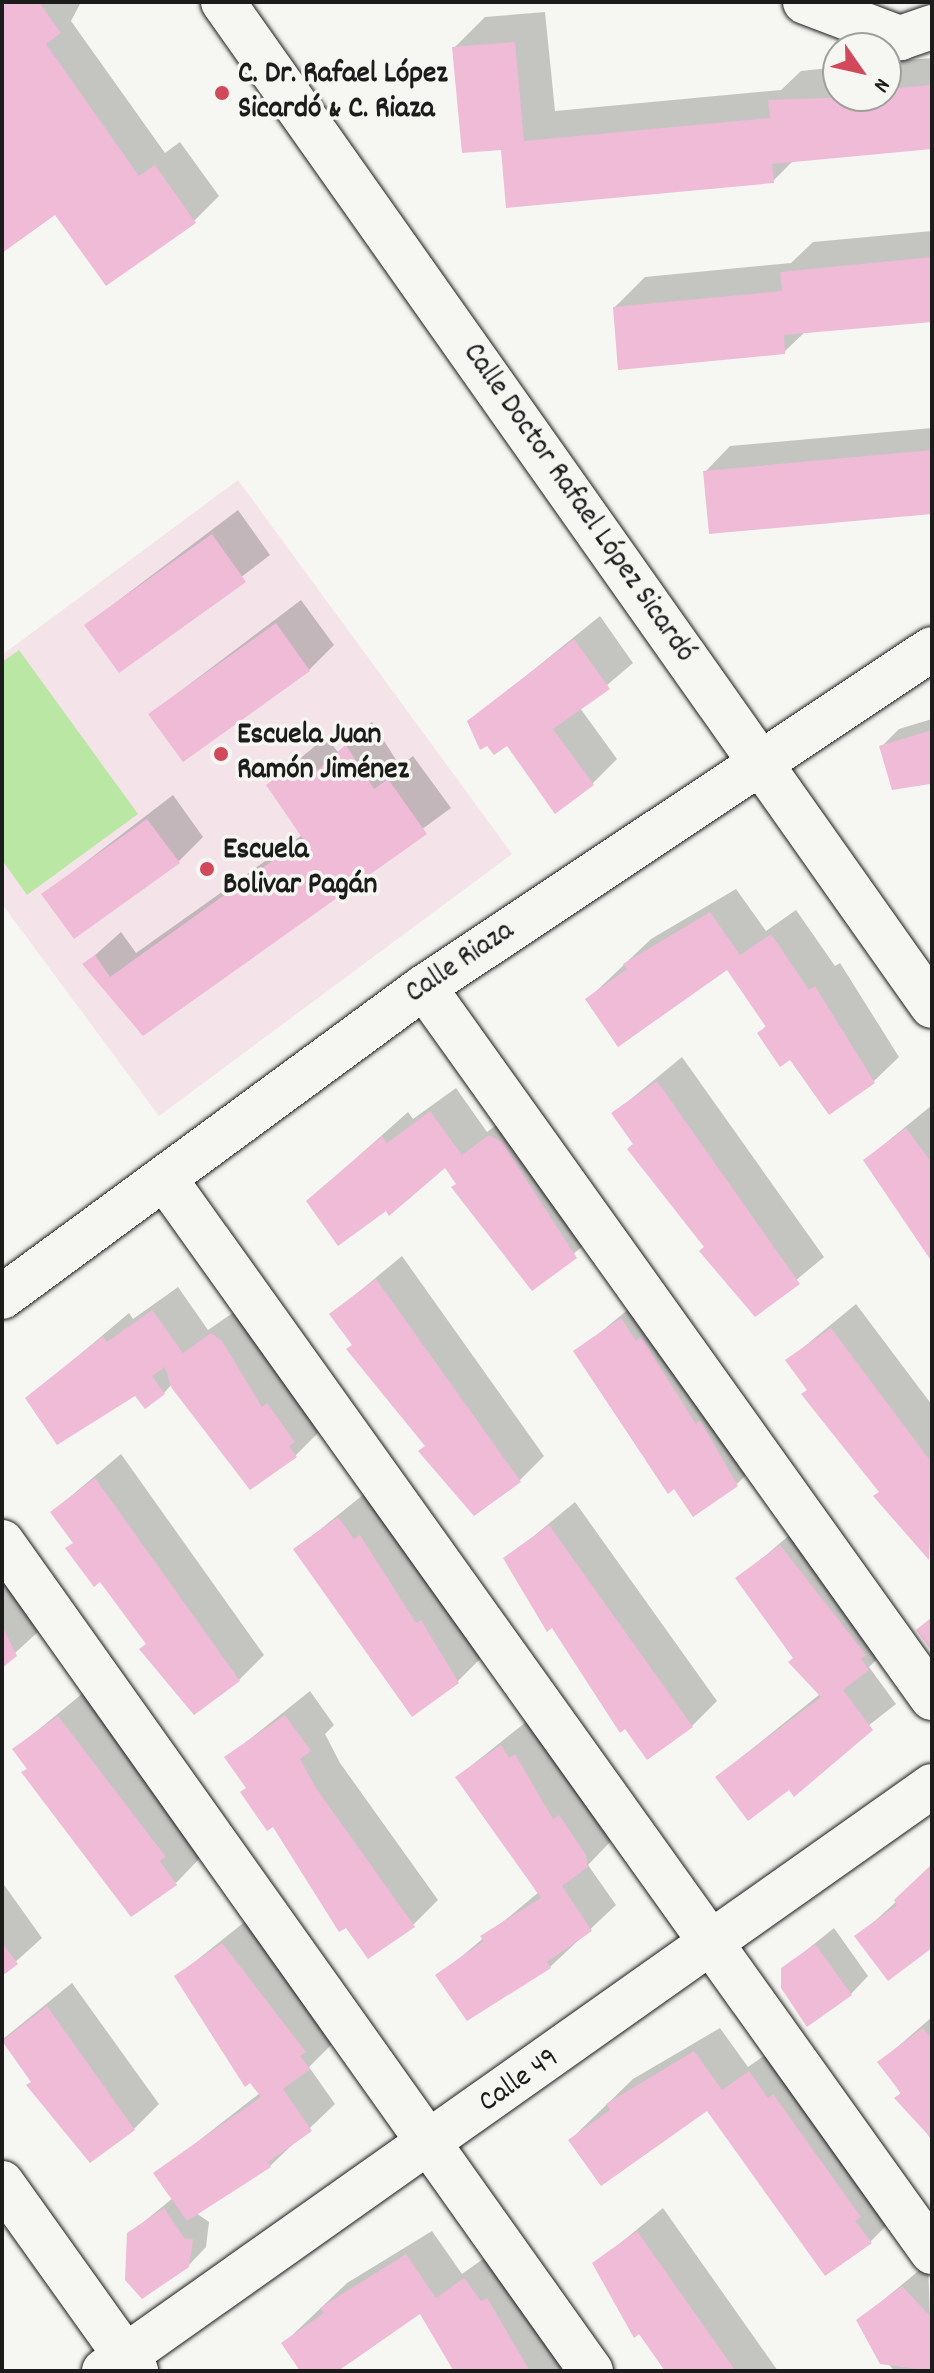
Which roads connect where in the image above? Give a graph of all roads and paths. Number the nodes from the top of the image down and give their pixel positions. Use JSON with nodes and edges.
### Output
{"nodes":[{"id":1,"x":223,"y":2,"type":"edge"},
{"id":2,"x":805,"y":2,"type":"edge"},
{"id":3,"x":932,"y":27,"type":"edge"},
{"id":4,"x":932,"y":649,"type":"edge"},
{"id":5,"x":759,"y":763,"type":"junction"},
{"id":6,"x":424,"y":987,"type":"junction"},
{"id":7,"x":932,"y":1006,"type":"edge"},
{"id":8,"x":165,"y":1179,"type":"junction"},
{"id":9,"x":2,"y":1297,"type":"edge"},
{"id":10,"x":2,"y":1542,"type":"edge"},
{"id":11,"x":932,"y":1698,"type":"edge"},
{"id":12,"x":932,"y":1786,"type":"edge"},
{"id":13,"x":710,"y":1947,"type":"junction"},
{"id":14,"x":430,"y":2146,"type":"junction"},
{"id":15,"x":2,"y":2183,"type":"edge"},
{"id":16,"x":932,"y":2252,"type":"edge"},
{"id":17,"x":123,"y":2367,"type":"edge"},
{"id":18,"x":591,"y":2371,"type":"edge"}],
"edges":[{"from":1,"to":5,"type":"street","name":"Calle Doctor Rafael López Sicardó"},
{"from":2,"to":3,"type":"street"},
{"from":4,"to":5,"type":"street","name":"Calle Riaza"},
{"from":5,"to":6,"type":"street","name":"Calle Riaza"},
{"from":5,"to":7,"type":"street","name":"Calle Doctor Rafael López Sicardó"},
{"from":6,"to":8,"type":"street","name":"Calle Riaza"},
{"from":6,"to":11,"type":"street"},
{"from":8,"to":9,"type":"street","name":"Calle Riaza"},
{"from":8,"to":13,"type":"street"},
{"from":10,"to":14,"type":"street"},
{"from":12,"to":13,"type":"street","name":"Calle 49"},
{"from":13,"to":14,"type":"street","name":"Calle 49"},
{"from":13,"to":16,"type":"street"},
{"from":14,"to":17,"type":"street","name":"Calle 49"},
{"from":14,"to":18,"type":"street"},
{"from":15,"to":17,"type":"street"}]}
